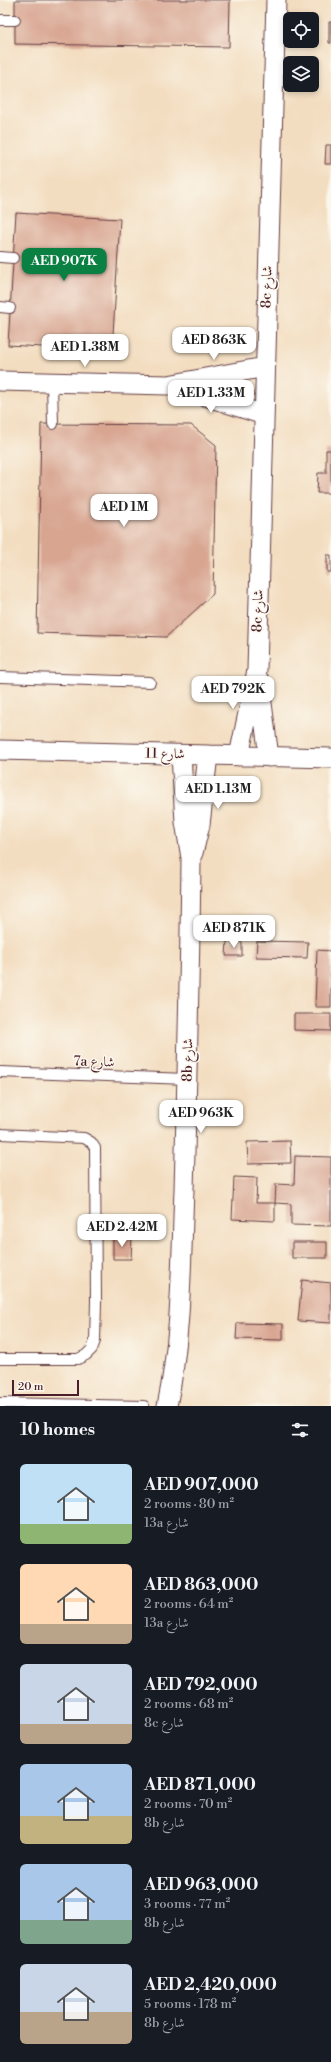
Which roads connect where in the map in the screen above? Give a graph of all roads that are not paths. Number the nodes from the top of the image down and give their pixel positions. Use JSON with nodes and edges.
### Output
{"nodes":[{"id":1,"x":276,"y":0,"type":"edge"},
{"id":2,"x":0,"y":20,"type":"edge"},
{"id":3,"x":15,"y":20,"type":"dead end"},
{"id":4,"x":0,"y":257,"type":"edge"},
{"id":5,"x":13,"y":258,"type":"dead end"},
{"id":6,"x":265,"y":367,"type":"junction"},
{"id":7,"x":0,"y":381,"type":"edge"},
{"id":8,"x":52,"y":382,"type":"junction"},
{"id":9,"x":168,"y":385,"type":"junction"},
{"id":10,"x":264,"y":415,"type":"junction"},
{"id":11,"x":53,"y":424,"type":"dead end"},
{"id":12,"x":257,"y":670,"type":"junction"},
{"id":13,"x":0,"y":677,"type":"edge"},
{"id":14,"x":150,"y":682,"type":"dead end"},
{"id":15,"x":0,"y":750,"type":"edge"},
{"id":16,"x":181,"y":755,"type":"junction"},
{"id":17,"x":208,"y":755,"type":"junction"},
{"id":18,"x":239,"y":756,"type":"junction"},
{"id":19,"x":268,"y":757,"type":"junction"},
{"id":20,"x":331,"y":758,"type":"edge"},
{"id":21,"x":191,"y":858,"type":"junction"},
{"id":22,"x":0,"y":1072,"type":"edge"},
{"id":23,"x":187,"y":1079,"type":"junction"},
{"id":24,"x":0,"y":1134,"type":"edge"},
{"id":25,"x":0,"y":1359,"type":"edge"},
{"id":26,"x":0,"y":1403,"type":"edge"},
{"id":27,"x":14,"y":1405,"type":"edge"},
{"id":28,"x":144,"y":1406,"type":"edge"},
{"id":29,"x":167,"y":1406,"type":"edge"}],
"edges":[{"from":1,"to":6,"type":"street","name":"8c شارع"},
{"from":2,"to":3,"type":"lane"},
{"from":4,"to":5,"type":"lane"},
{"from":6,"to":9,"type":"street"},
{"from":6,"to":10,"type":"street","name":"8c شارع"},
{"from":7,"to":8,"type":"street"},
{"from":8,"to":9,"type":"street"},
{"from":8,"to":11,"type":"lane"},
{"from":9,"to":10,"type":"street"},
{"from":10,"to":12,"type":"street","name":"8c شارع"},
{"from":12,"to":18,"type":"street","name":"8c شارع"},
{"from":12,"to":19,"type":"street","name":"8c شارع"},
{"from":13,"to":14,"type":"lane"},
{"from":15,"to":16,"type":"street","name":"شارع 11"},
{"from":16,"to":17,"type":"street","name":"شارع 11"},
{"from":16,"to":21,"type":"street","name":"8b شارع"},
{"from":17,"to":18,"type":"street","name":"شارع 11"},
{"from":17,"to":21,"type":"street","name":"8b شارع"},
{"from":18,"to":19,"type":"street","name":"شارع 11"},
{"from":19,"to":20,"type":"street","name":"شارع 11"},
{"from":21,"to":23,"type":"street","name":"8b شارع"},
{"from":22,"to":23,"type":"lane","name":"7a شارع"},
{"from":23,"to":29,"type":"street","name":"8b شارع"},
{"from":24,"to":25,"type":"lane"},
{"from":26,"to":27,"type":"lane"},
{"from":27,"to":28,"type":"lane"}]}
